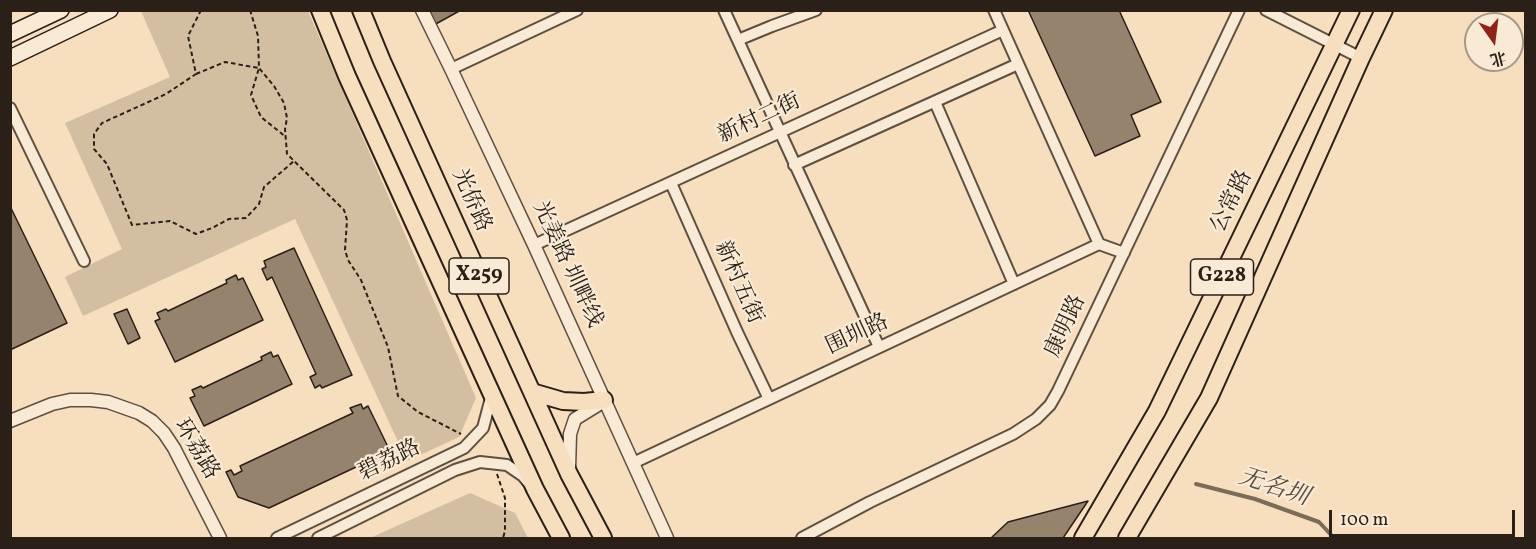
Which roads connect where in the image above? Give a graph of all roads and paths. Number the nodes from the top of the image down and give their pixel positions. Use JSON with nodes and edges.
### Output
{"nodes":[{"id":1,"x":61,"y":10,"type":"edge"},
{"id":2,"x":110,"y":10,"type":"edge"},
{"id":3,"x":201,"y":10,"type":"edge"},
{"id":4,"x":250,"y":10,"type":"edge"},
{"id":5,"x":320,"y":10,"type":"edge"},
{"id":6,"x":361,"y":10,"type":"edge"},
{"id":7,"x":422,"y":10,"type":"edge"},
{"id":8,"x":577,"y":10,"type":"edge"},
{"id":9,"x":724,"y":10,"type":"edge"},
{"id":10,"x":816,"y":10,"type":"edge"},
{"id":11,"x":994,"y":10,"type":"edge"},
{"id":12,"x":1239,"y":10,"type":"edge"},
{"id":13,"x":1266,"y":10,"type":"edge"},
{"id":14,"x":1352,"y":10,"type":"edge"},
{"id":15,"x":1384,"y":10,"type":"edge"},
{"id":16,"x":1003,"y":30,"type":"junction"},
{"id":17,"x":10,"y":34,"type":"edge"},
{"id":18,"x":738,"y":40,"type":"junction"},
{"id":19,"x":1335,"y":45,"type":"junction"},
{"id":20,"x":10,"y":58,"type":"edge"},
{"id":21,"x":1360,"y":58,"type":"junction"},
{"id":22,"x":1018,"y":64,"type":"junction"},
{"id":23,"x":259,"y":68,"type":"junction"},
{"id":24,"x":451,"y":69,"type":"junction"},
{"id":25,"x":196,"y":74,"type":"junction"},
{"id":26,"x":935,"y":102,"type":"junction"},
{"id":27,"x":10,"y":108,"type":"edge"},
{"id":28,"x":780,"y":133,"type":"junction"},
{"id":29,"x":286,"y":137,"type":"junction"},
{"id":30,"x":294,"y":162,"type":"junction"},
{"id":31,"x":794,"y":165,"type":"junction"},
{"id":32,"x":671,"y":183,"type":"junction"},
{"id":33,"x":1099,"y":244,"type":"junction"},
{"id":34,"x":534,"y":245,"type":"junction"},
{"id":35,"x":1124,"y":253,"type":"junction"},
{"id":36,"x":84,"y":261,"type":"dead end"},
{"id":37,"x":1014,"y":284,"type":"junction"},
{"id":38,"x":879,"y":347,"type":"junction"},
{"id":39,"x":532,"y":392,"type":"junction"},
{"id":40,"x":492,"y":394,"type":"junction"},
{"id":41,"x":769,"y":399,"type":"junction"},
{"id":42,"x":604,"y":400,"type":"junction"},
{"id":43,"x":10,"y":421,"type":"edge"},
{"id":44,"x":472,"y":439,"type":"junction"},
{"id":45,"x":633,"y":463,"type":"junction"},
{"id":46,"x":496,"y":470,"type":"dead end"},
{"id":47,"x":569,"y":474,"type":"junction"},
{"id":48,"x":535,"y":489,"type":"junction"},
{"id":49,"x":220,"y":538,"type":"edge"},
{"id":50,"x":277,"y":538,"type":"edge"},
{"id":51,"x":318,"y":538,"type":"edge"},
{"id":52,"x":503,"y":538,"type":"edge"},
{"id":53,"x":561,"y":538,"type":"edge"},
{"id":54,"x":603,"y":538,"type":"edge"},
{"id":55,"x":668,"y":538,"type":"edge"},
{"id":56,"x":802,"y":538,"type":"edge"},
{"id":57,"x":1083,"y":538,"type":"edge"},
{"id":58,"x":1127,"y":538,"type":"edge"}],
"edges":[{"from":1,"to":17,"type":"main road"},
{"from":2,"to":20,"type":"main road"},
{"from":3,"to":25,"type":"path"},
{"from":4,"to":23,"type":"path"},
{"from":5,"to":40,"type":"main road","number":"X259"},
{"from":6,"to":39,"type":"main road","name":"光侨路","number":"X259"},
{"from":7,"to":24,"type":"street","name":"光姜路 圳畔线"},
{"from":8,"to":24,"type":"street"},
{"from":9,"to":18,"type":"street"},
{"from":10,"to":18,"type":"street"},
{"from":11,"to":16,"type":"street"},
{"from":12,"to":35,"type":"street","name":"康明路"},
{"from":13,"to":19,"type":"street"},
{"from":14,"to":19,"type":"main road","name":"公常路","number":"G228"},
{"from":15,"to":21,"type":"main road","number":"G228"},
{"from":16,"to":22,"type":"street"},
{"from":16,"to":28,"type":"street","name":"新村二街"},
{"from":18,"to":28,"type":"street"},
{"from":19,"to":21,"type":"street"},
{"from":19,"to":57,"type":"main road","name":"公常路","number":"G228"},
{"from":21,"to":58,"type":"main road","number":"G228"},
{"from":22,"to":26,"type":"street"},
{"from":22,"to":33,"type":"street"},
{"from":23,"to":25,"type":"path"},
{"from":23,"to":29,"type":"path"},
{"from":23,"to":29,"type":"path"},
{"from":24,"to":34,"type":"street","name":"光姜路 圳畔线"},
{"from":25,"to":30,"type":"path"},
{"from":26,"to":31,"type":"street"},
{"from":26,"to":37,"type":"street"},
{"from":27,"to":36,"type":"street"},
{"from":28,"to":31,"type":"street"},
{"from":28,"to":32,"type":"street","name":"新村二街"},
{"from":29,"to":30,"type":"path"},
{"from":30,"to":44,"type":"path"},
{"from":31,"to":38,"type":"street"},
{"from":32,"to":34,"type":"street","name":"新村二街"},
{"from":32,"to":41,"type":"street","name":"新村五街"},
{"from":33,"to":35,"type":"street"},
{"from":33,"to":37,"type":"street","name":"围圳路"},
{"from":34,"to":42,"type":"street","name":"光姜路 圳畔线"},
{"from":35,"to":56,"type":"street","name":"康明路"},
{"from":37,"to":38,"type":"street","name":"围圳路"},
{"from":38,"to":41,"type":"street","name":"围圳路"},
{"from":39,"to":42,"type":"main road"},
{"from":39,"to":47,"type":"main road","name":"光侨路","number":"X259"},
{"from":40,"to":44,"type":"street","name":"碧荔路"},
{"from":40,"to":48,"type":"main road","number":"X259"},
{"from":41,"to":45,"type":"street","name":"围圳路"},
{"from":42,"to":45,"type":"street","name":"光姜路 圳畔线"},
{"from":42,"to":47,"type":"street"},
{"from":43,"to":49,"type":"street","name":"环荔路"},
{"from":44,"to":50,"type":"street","name":"碧荔路"},
{"from":45,"to":55,"type":"street","name":"光姜路 圳畔线"},
{"from":46,"to":52,"type":"path"},
{"from":47,"to":54,"type":"main road","name":"光侨路","number":"X259"},
{"from":48,"to":51,"type":"street","name":"碧荔路"},
{"from":48,"to":53,"type":"main road","number":"X259"}]}
